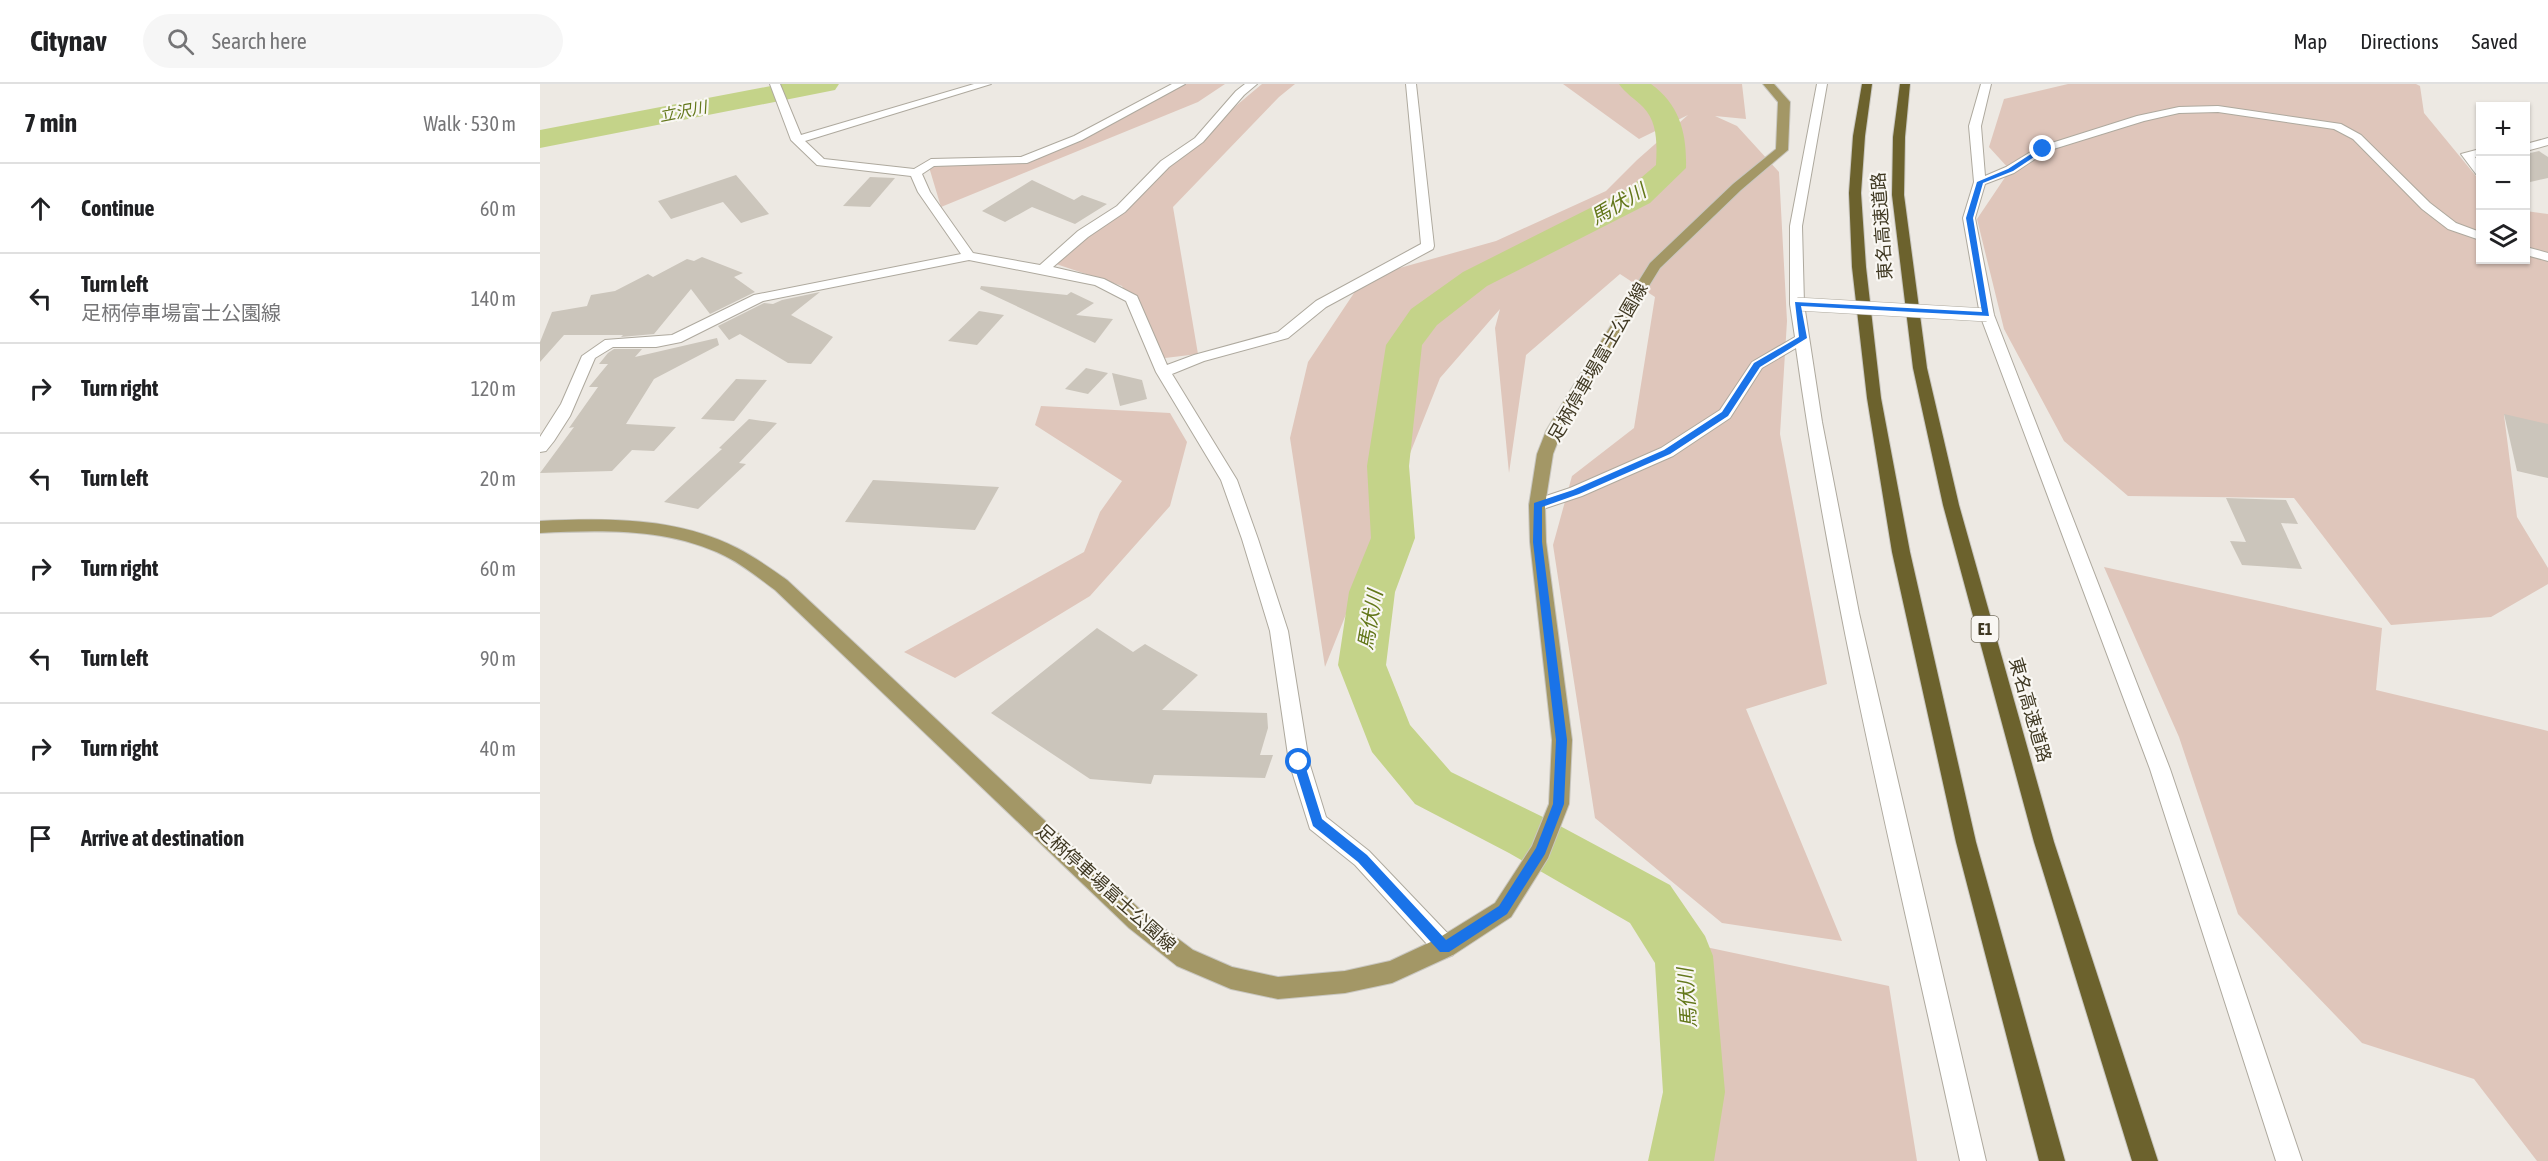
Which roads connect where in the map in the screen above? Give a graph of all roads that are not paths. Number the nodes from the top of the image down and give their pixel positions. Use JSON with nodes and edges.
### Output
{"nodes":[{"id":1,"x":776,"y":84,"type":"edge"},
{"id":2,"x":986,"y":84,"type":"edge"},
{"id":3,"x":1180,"y":84,"type":"edge"},
{"id":4,"x":1252,"y":84,"type":"edge"},
{"id":5,"x":1411,"y":84,"type":"edge"},
{"id":6,"x":1768,"y":84,"type":"edge"},
{"id":7,"x":1822,"y":84,"type":"edge"},
{"id":8,"x":1867,"y":84,"type":"edge"},
{"id":9,"x":1905,"y":84,"type":"edge"},
{"id":10,"x":1986,"y":84,"type":"edge"},
{"id":11,"x":797,"y":140,"type":"junction"},
{"id":12,"x":2548,"y":141,"type":"edge"},
{"id":13,"x":2530,"y":147,"type":"edge"},
{"id":14,"x":2476,"y":153,"type":"edge"},
{"id":15,"x":2476,"y":165,"type":"edge"},
{"id":16,"x":916,"y":173,"type":"junction"},
{"id":17,"x":1980,"y":182,"type":"junction"},
{"id":18,"x":2476,"y":234,"type":"edge"},
{"id":19,"x":2530,"y":252,"type":"edge"},
{"id":20,"x":969,"y":256,"type":"junction"},
{"id":21,"x":2548,"y":257,"type":"edge"},
{"id":22,"x":1043,"y":268,"type":"junction"},
{"id":23,"x":1797,"y":303,"type":"junction"},
{"id":24,"x":1987,"y":315,"type":"junction"},
{"id":25,"x":1803,"y":338,"type":"junction"},
{"id":26,"x":1163,"y":372,"type":"junction"},
{"id":27,"x":540,"y":447,"type":"edge"},
{"id":28,"x":1537,"y":506,"type":"junction"},
{"id":29,"x":540,"y":527,"type":"edge"},
{"id":30,"x":1445,"y":947,"type":"junction"},
{"id":31,"x":1973,"y":1161,"type":"edge"},
{"id":32,"x":2052,"y":1161,"type":"edge"},
{"id":33,"x":2145,"y":1161,"type":"edge"},
{"id":34,"x":2289,"y":1161,"type":"edge"}],
"edges":[{"from":1,"to":11,"type":"street"},
{"from":2,"to":11,"type":"street"},
{"from":3,"to":16,"type":"street"},
{"from":4,"to":22,"type":"street"},
{"from":5,"to":26,"type":"street"},
{"from":6,"to":28,"type":"main road","name":"足柄停車場富士公園線"},
{"from":7,"to":23,"type":"street"},
{"from":8,"to":32,"type":"highway","name":"東名高速道路"},
{"from":9,"to":33,"type":"highway","name":"東名高速道路","number":"E1"},
{"from":10,"to":17,"type":"street"},
{"from":11,"to":16,"type":"street"},
{"from":12,"to":13,"type":"street"},
{"from":14,"to":15,"type":"street"},
{"from":16,"to":20,"type":"street"},
{"from":17,"to":18,"type":"street"},
{"from":17,"to":24,"type":"street"},
{"from":19,"to":21,"type":"street"},
{"from":20,"to":22,"type":"street"},
{"from":20,"to":27,"type":"street"},
{"from":22,"to":26,"type":"street"},
{"from":23,"to":24,"type":"street","bridge":true},
{"from":23,"to":25,"type":"street"},
{"from":24,"to":34,"type":"street"},
{"from":25,"to":28,"type":"street"},
{"from":25,"to":31,"type":"street"},
{"from":26,"to":30,"type":"street"},
{"from":28,"to":30,"type":"main road","name":"足柄停車場富士公園線"},
{"from":29,"to":30,"type":"main road","name":"足柄停車場富士公園線"}]}
